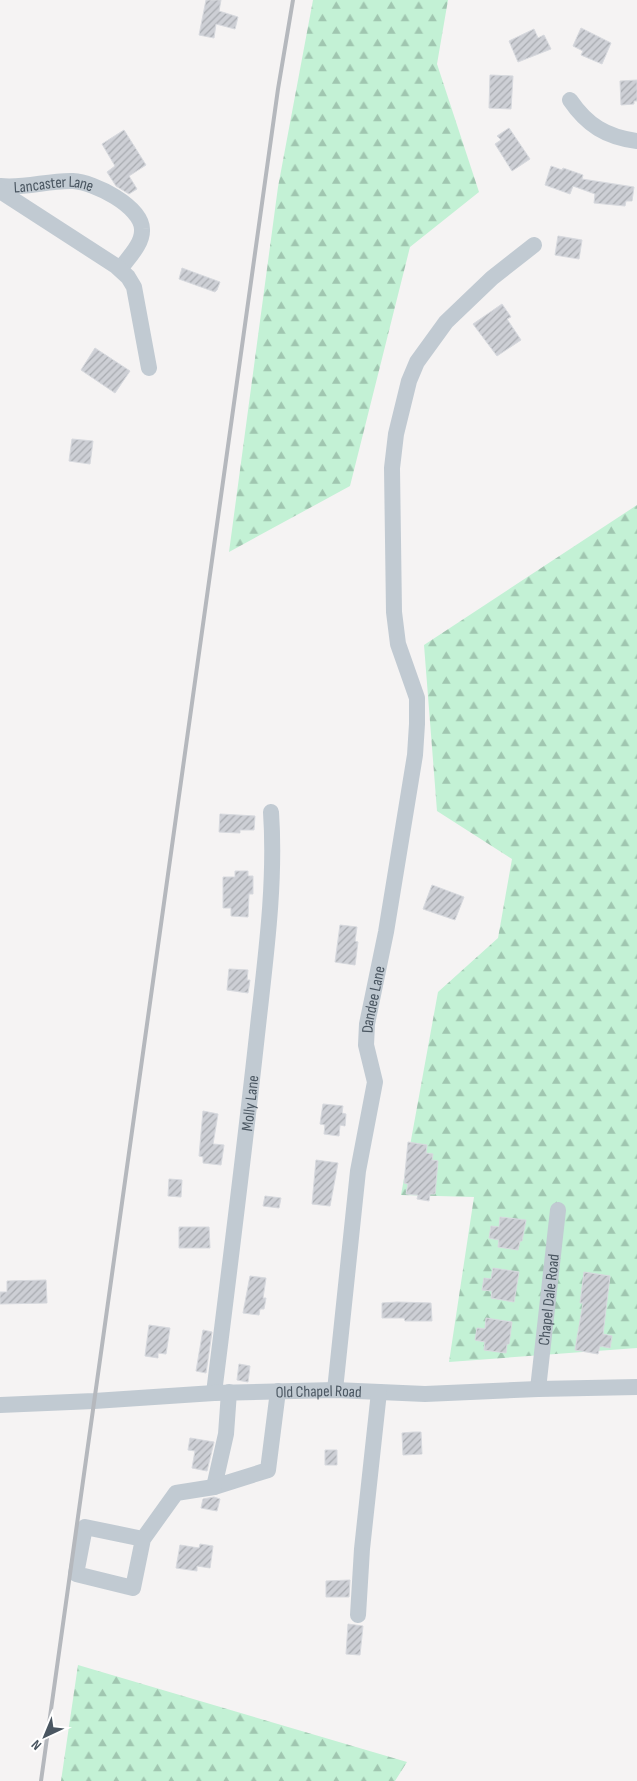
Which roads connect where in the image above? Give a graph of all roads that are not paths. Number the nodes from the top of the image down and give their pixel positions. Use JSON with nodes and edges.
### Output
{"nodes":[{"id":1,"x":570,"y":100,"type":"dead end"},
{"id":2,"x":637,"y":141,"type":"edge"},
{"id":3,"x":0,"y":186,"type":"edge"},
{"id":4,"x":0,"y":191,"type":"edge"},
{"id":5,"x":534,"y":244,"type":"dead end"},
{"id":6,"x":120,"y":269,"type":"junction"},
{"id":7,"x":149,"y":368,"type":"dead end"},
{"id":8,"x":271,"y":812,"type":"dead end"},
{"id":9,"x":558,"y":1210,"type":"dead end"},
{"id":10,"x":637,"y":1387,"type":"edge"},
{"id":11,"x":538,"y":1389,"type":"junction"},
{"id":12,"x":335,"y":1390,"type":"junction"},
{"id":13,"x":278,"y":1391,"type":"junction"},
{"id":14,"x":222,"y":1392,"type":"junction"},
{"id":15,"x":379,"y":1392,"type":"junction"},
{"id":16,"x":0,"y":1405,"type":"edge"},
{"id":17,"x":214,"y":1487,"type":"junction"},
{"id":18,"x":144,"y":1539,"type":"junction"},
{"id":19,"x":358,"y":1615,"type":"dead end"}],
"edges":[{"from":1,"to":2,"type":"street"},
{"from":3,"to":6,"type":"street","name":"Lancaster Lane"},
{"from":4,"to":6,"type":"street"},
{"from":5,"to":12,"type":"street","name":"Dandee Lane"},
{"from":6,"to":7,"type":"street"},
{"from":8,"to":14,"type":"street","name":"Molly Lane"},
{"from":9,"to":11,"type":"street","name":"Chapel Dale Road"},
{"from":10,"to":11,"type":"street","name":"Old Chapel Road"},
{"from":11,"to":15,"type":"street","name":"Old Chapel Road"},
{"from":12,"to":13,"type":"street","name":"Old Chapel Road"},
{"from":12,"to":15,"type":"street","name":"Old Chapel Road"},
{"from":13,"to":14,"type":"street","name":"Old Chapel Road"},
{"from":13,"to":17,"type":"street"},
{"from":14,"to":16,"type":"street","name":"Old Chapel Road"},
{"from":14,"to":17,"type":"street","name":"Molly Lane"},
{"from":15,"to":19,"type":"street"},
{"from":17,"to":18,"type":"street"},
{"from":18,"to":18,"type":"street"}]}
